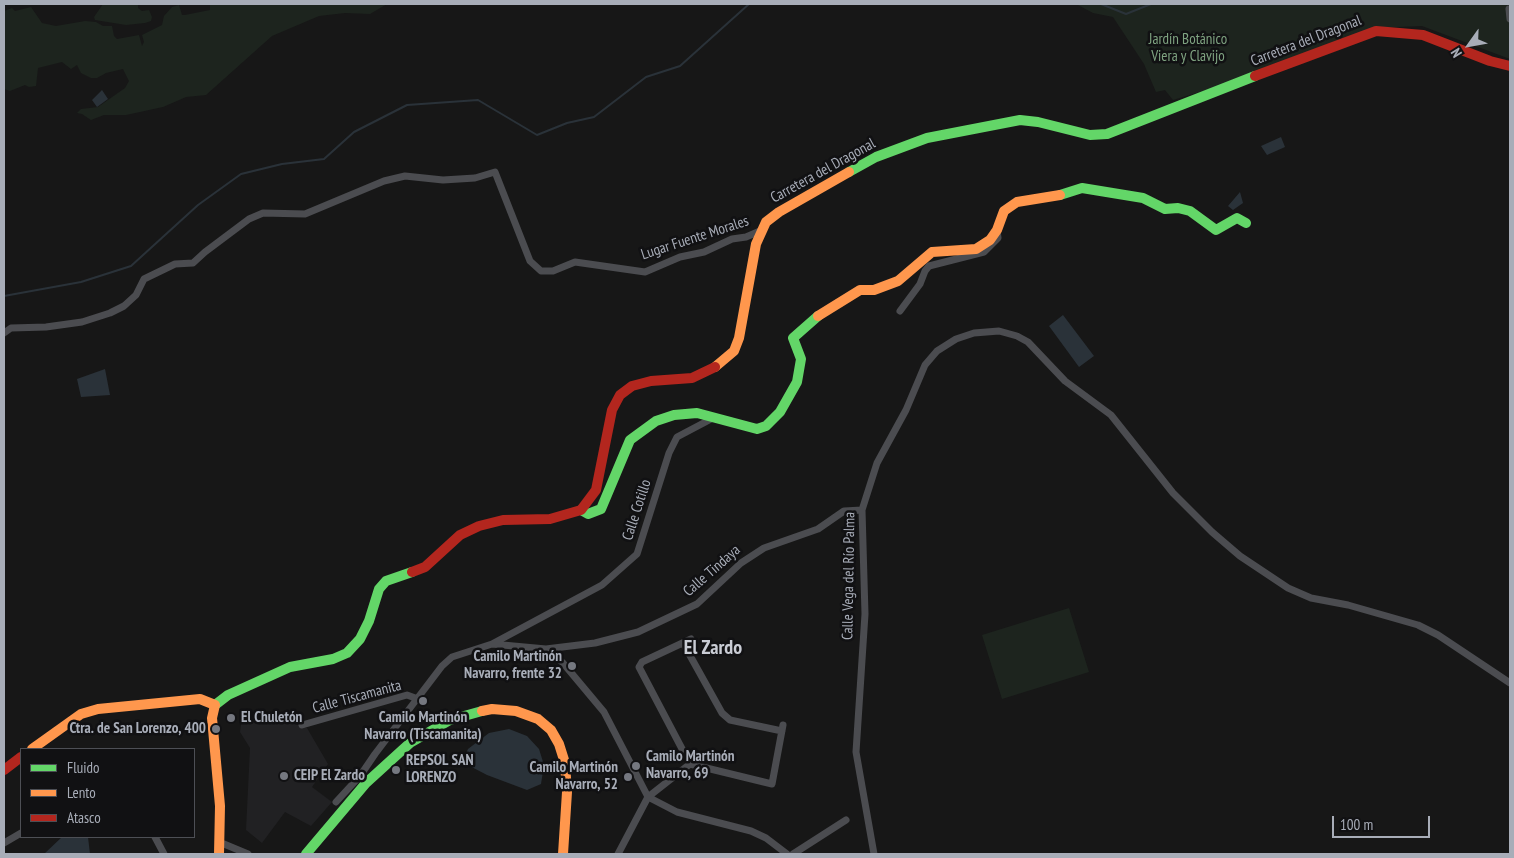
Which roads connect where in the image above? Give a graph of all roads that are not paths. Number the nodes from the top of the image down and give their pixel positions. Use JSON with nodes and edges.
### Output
{"nodes":[{"id":1,"x":1509,"y":9,"type":"edge"},
{"id":2,"x":1510,"y":19,"type":"edge"},
{"id":3,"x":1510,"y":66,"type":"edge"},
{"id":4,"x":1246,"y":223,"type":"dead end"},
{"id":5,"x":997,"y":230,"type":"junction"},
{"id":6,"x":760,"y":231,"type":"junction"},
{"id":7,"x":900,"y":311,"type":"dead end"},
{"id":8,"x":4,"y":333,"type":"edge"},
{"id":9,"x":713,"y":418,"type":"junction"},
{"id":10,"x":581,"y":510,"type":"junction"},
{"id":11,"x":862,"y":510,"type":"junction"},
{"id":12,"x":691,"y":639,"type":"dead end"},
{"id":13,"x":683,"y":643,"type":"junction"},
{"id":14,"x":492,"y":644,"type":"junction"},
{"id":15,"x":546,"y":649,"type":"junction"},
{"id":16,"x":1510,"y":683,"type":"edge"},
{"id":17,"x":418,"y":699,"type":"junction"},
{"id":18,"x":216,"y":705,"type":"junction"},
{"id":19,"x":302,"y":725,"type":"dead end"},
{"id":20,"x":33,"y":748,"type":"edge"},
{"id":21,"x":20,"y":758,"type":"edge"},
{"id":22,"x":690,"y":764,"type":"junction"},
{"id":23,"x":4,"y":770,"type":"edge"},
{"id":24,"x":363,"y":779,"type":"junction"},
{"id":25,"x":648,"y":797,"type":"junction"},
{"id":26,"x":336,"y":802,"type":"dead end"},
{"id":27,"x":846,"y":820,"type":"dead end"},
{"id":28,"x":20,"y":834,"type":"edge"},
{"id":29,"x":156,"y":838,"type":"edge"},
{"id":30,"x":4,"y":843,"type":"edge"},
{"id":31,"x":224,"y":844,"type":"dead end"},
{"id":32,"x":164,"y":854,"type":"edge"},
{"id":33,"x":219,"y":854,"type":"edge"},
{"id":34,"x":248,"y":854,"type":"edge"},
{"id":35,"x":306,"y":854,"type":"edge"},
{"id":36,"x":563,"y":854,"type":"edge"},
{"id":37,"x":618,"y":854,"type":"edge"},
{"id":38,"x":787,"y":854,"type":"edge"},
{"id":39,"x":793,"y":854,"type":"edge"},
{"id":40,"x":874,"y":854,"type":"edge"}],
"edges":[{"from":1,"to":2,"type":"street"},
{"from":3,"to":6,"type":"main road","name":"Carretera del Dragonal"},
{"from":4,"to":5,"type":"main road"},
{"from":5,"to":7,"type":"street"},
{"from":5,"to":9,"type":"main road"},
{"from":6,"to":8,"type":"street","name":"Lugar Fuente Morales"},
{"from":6,"to":10,"type":"main road"},
{"from":9,"to":10,"type":"main road"},
{"from":9,"to":14,"type":"street","name":"Calle Cotillo"},
{"from":10,"to":18,"type":"main road"},
{"from":11,"to":15,"type":"street","name":"Calle Tindaya"},
{"from":11,"to":16,"type":"street","name":"Calle Vega del Río Palma"},
{"from":11,"to":40,"type":"street","name":"Calle Vega del Río Palma"},
{"from":12,"to":13,"type":"street"},
{"from":13,"to":22,"type":"street"},
{"from":13,"to":22,"type":"street"},
{"from":14,"to":15,"type":"street","name":"Calle Tindaya"},
{"from":14,"to":17,"type":"street"},
{"from":15,"to":25,"type":"street"},
{"from":17,"to":19,"type":"street","name":"Calle Tiscamanita"},
{"from":17,"to":24,"type":"street"},
{"from":18,"to":20,"type":"main road"},
{"from":18,"to":33,"type":"main road"},
{"from":21,"to":23,"type":"main road"},
{"from":22,"to":25,"type":"street"},
{"from":24,"to":26,"type":"street"},
{"from":24,"to":35,"type":"main road"},
{"from":24,"to":36,"type":"main road"},
{"from":25,"to":37,"type":"street"},
{"from":25,"to":38,"type":"street"},
{"from":27,"to":39,"type":"street"},
{"from":28,"to":30,"type":"street"},
{"from":29,"to":32,"type":"street"},
{"from":31,"to":34,"type":"street"}]}
